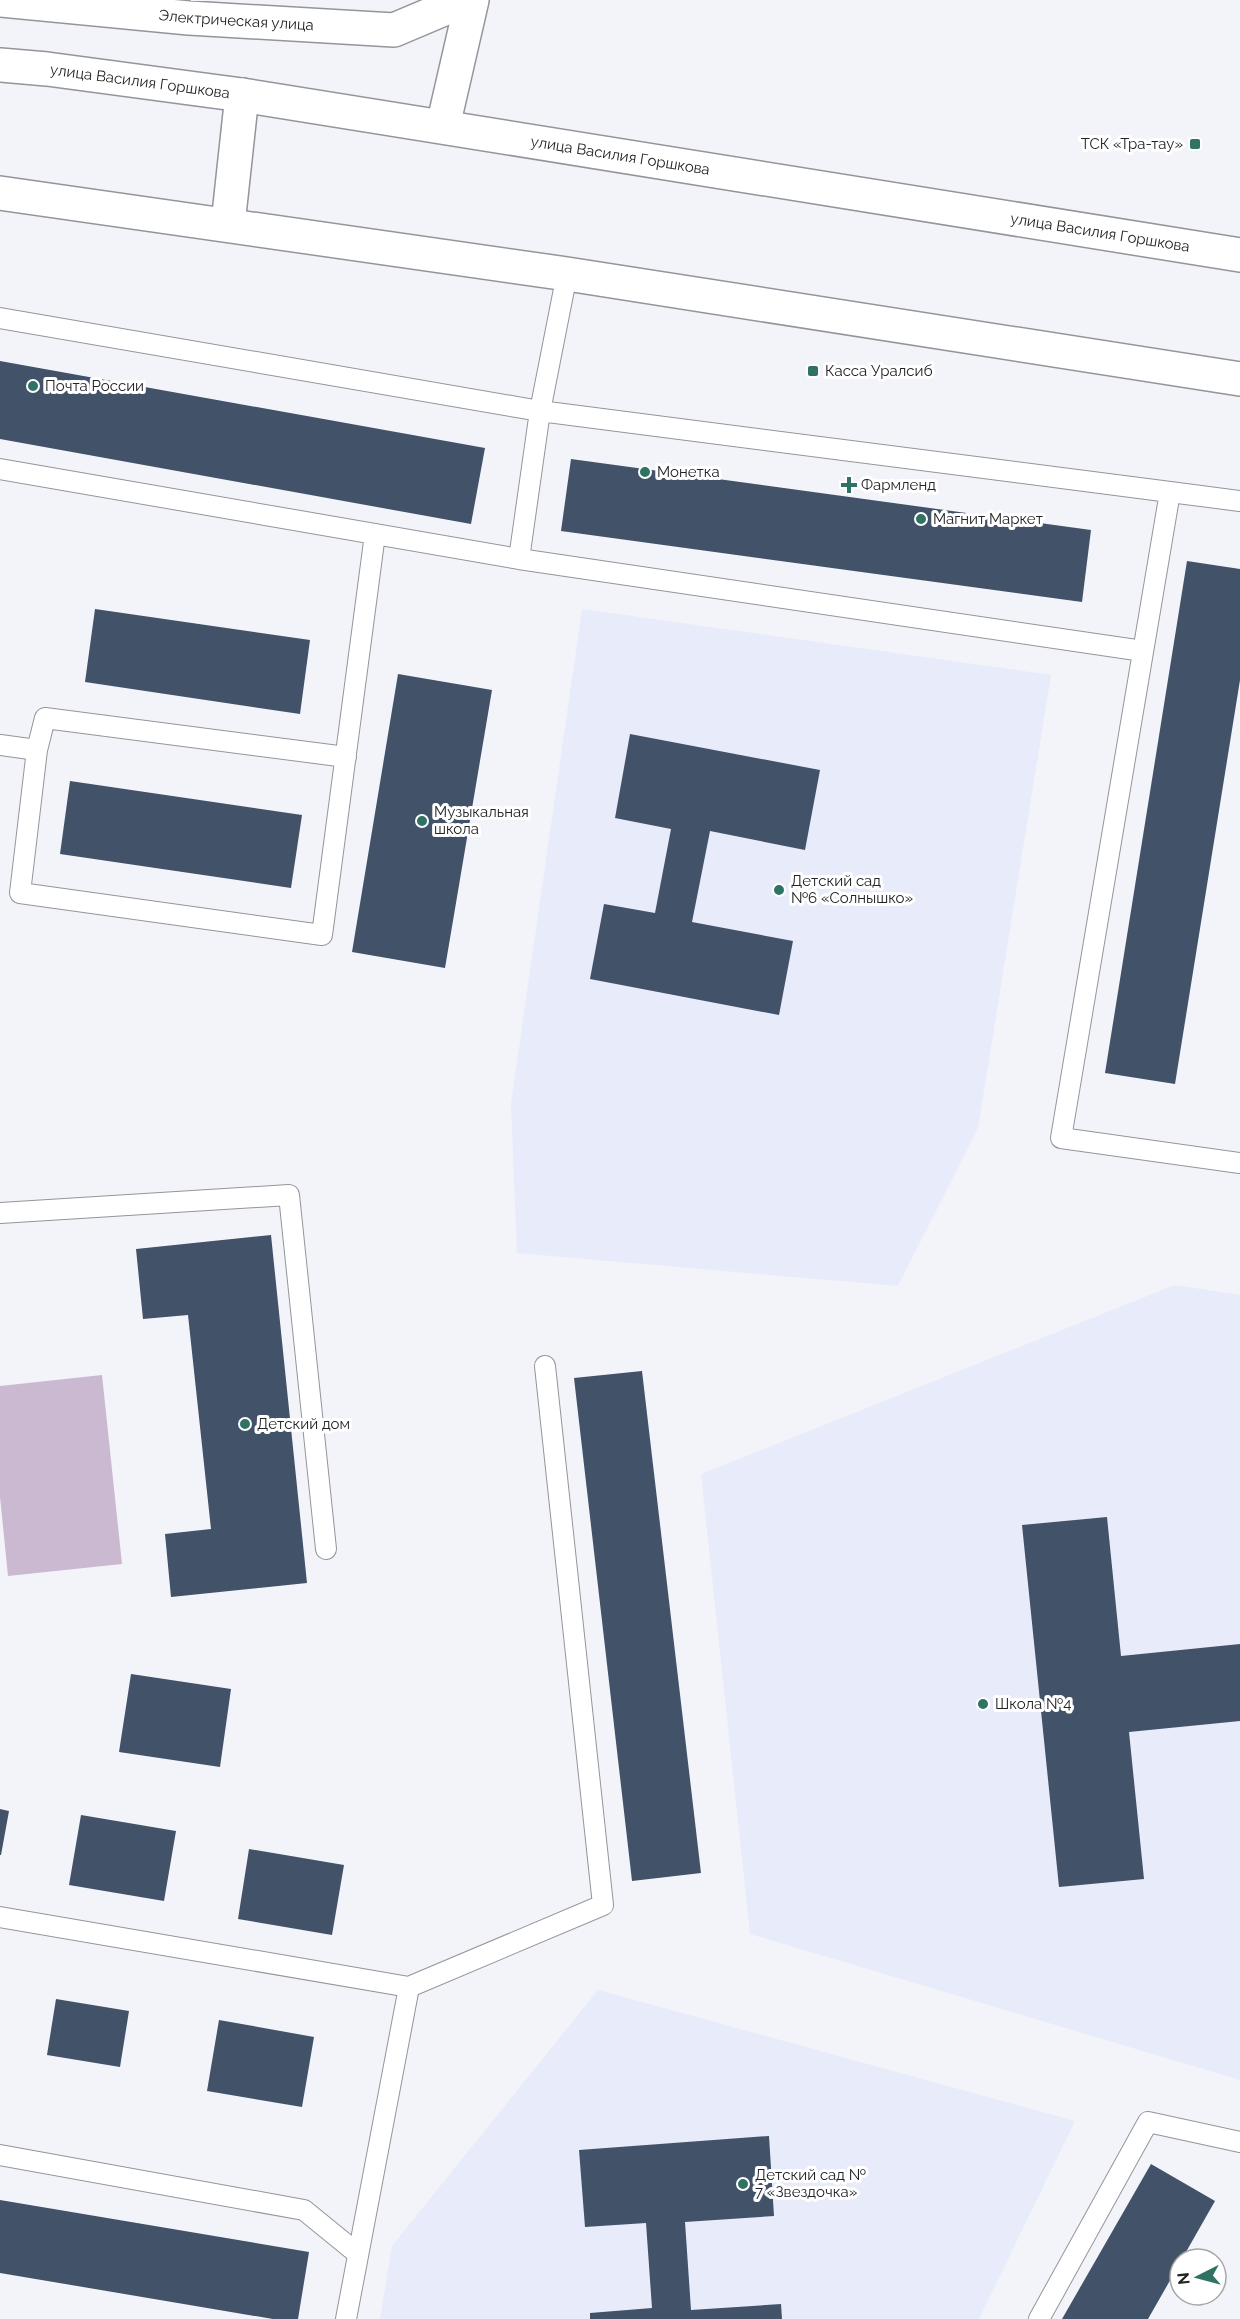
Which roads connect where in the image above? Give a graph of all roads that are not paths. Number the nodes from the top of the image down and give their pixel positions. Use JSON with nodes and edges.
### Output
{"nodes":[{"id":1,"x":0,"y":0,"type":"edge"},
{"id":2,"x":465,"y":0,"type":"edge"},
{"id":3,"x":472,"y":0,"type":"edge"},
{"id":4,"x":0,"y":65,"type":"edge"},
{"id":5,"x":242,"y":95,"type":"junction"},
{"id":6,"x":443,"y":126,"type":"junction"},
{"id":7,"x":0,"y":193,"type":"edge"},
{"id":8,"x":228,"y":224,"type":"junction"},
{"id":9,"x":1240,"y":255,"type":"edge"},
{"id":10,"x":567,"y":274,"type":"junction"},
{"id":11,"x":0,"y":318,"type":"edge"},
{"id":12,"x":1240,"y":379,"type":"edge"},
{"id":13,"x":540,"y":411,"type":"junction"},
{"id":14,"x":0,"y":469,"type":"edge"},
{"id":15,"x":1170,"y":492,"type":"junction"},
{"id":16,"x":1240,"y":501,"type":"edge"},
{"id":17,"x":375,"y":534,"type":"junction"},
{"id":18,"x":519,"y":559,"type":"junction"},
{"id":19,"x":1143,"y":651,"type":"junction"},
{"id":20,"x":0,"y":745,"type":"edge"},
{"id":21,"x":37,"y":750,"type":"junction"},
{"id":22,"x":346,"y":758,"type":"junction"},
{"id":23,"x":1240,"y":1162,"type":"edge"},
{"id":24,"x":0,"y":1213,"type":"edge"},
{"id":25,"x":545,"y":1366,"type":"dead end"},
{"id":26,"x":326,"y":1549,"type":"dead end"},
{"id":27,"x":0,"y":1917,"type":"edge"},
{"id":28,"x":409,"y":1987,"type":"junction"},
{"id":29,"x":1240,"y":2142,"type":"edge"},
{"id":30,"x":0,"y":2155,"type":"edge"},
{"id":31,"x":358,"y":2254,"type":"junction"},
{"id":32,"x":346,"y":2319,"type":"edge"},
{"id":33,"x":1039,"y":2319,"type":"edge"}],
"edges":[{"from":1,"to":2,"type":"main road","name":"Электрическая улица"},
{"from":3,"to":6,"type":"main road"},
{"from":4,"to":5,"type":"main road","name":"улица Василия Горшкова"},
{"from":5,"to":6,"type":"main road","name":"улица Василия Горшкова"},
{"from":5,"to":8,"type":"main road"},
{"from":6,"to":9,"type":"main road","name":"улица Василия Горшкова"},
{"from":7,"to":8,"type":"main road"},
{"from":8,"to":10,"type":"main road"},
{"from":10,"to":12,"type":"main road"},
{"from":10,"to":13,"type":"lane"},
{"from":11,"to":13,"type":"lane"},
{"from":13,"to":15,"type":"lane"},
{"from":13,"to":18,"type":"lane"},
{"from":14,"to":17,"type":"lane"},
{"from":15,"to":16,"type":"lane"},
{"from":15,"to":19,"type":"lane"},
{"from":17,"to":18,"type":"lane"},
{"from":17,"to":22,"type":"lane"},
{"from":18,"to":19,"type":"lane"},
{"from":19,"to":23,"type":"lane"},
{"from":20,"to":21,"type":"lane"},
{"from":21,"to":22,"type":"lane"},
{"from":21,"to":22,"type":"lane"},
{"from":24,"to":26,"type":"lane"},
{"from":25,"to":28,"type":"lane"},
{"from":27,"to":28,"type":"lane"},
{"from":28,"to":31,"type":"lane"},
{"from":29,"to":33,"type":"lane"},
{"from":30,"to":31,"type":"lane"},
{"from":31,"to":32,"type":"lane"}]}
